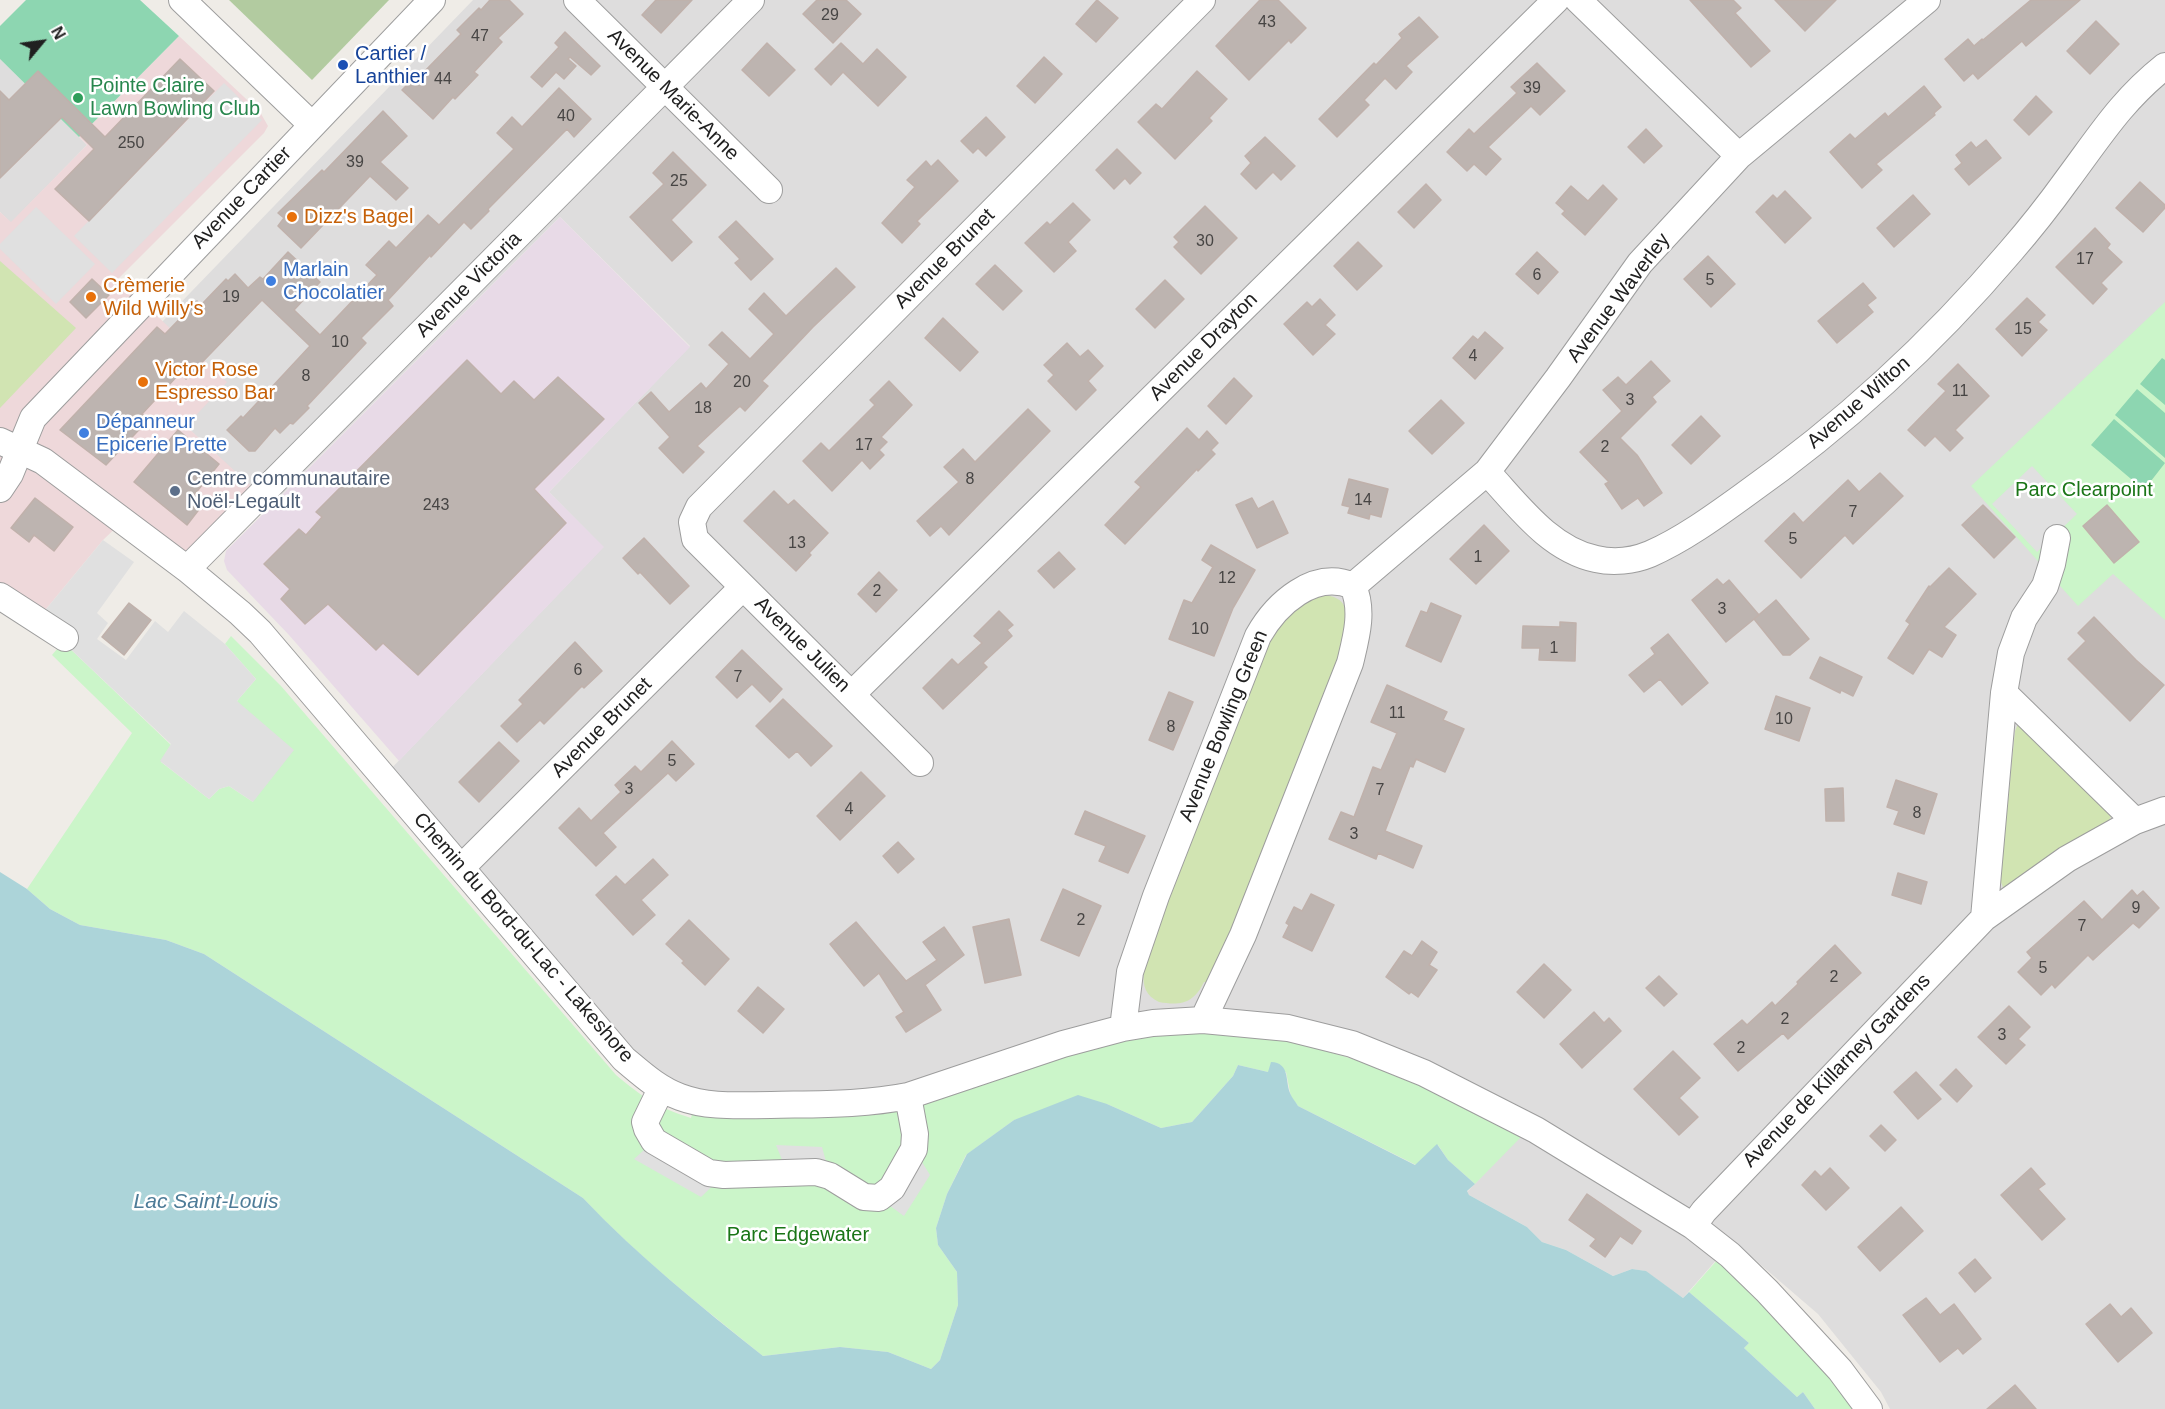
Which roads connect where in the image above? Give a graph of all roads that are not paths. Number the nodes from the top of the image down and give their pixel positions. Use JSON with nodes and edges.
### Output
{"nodes":[{"id":1,"x":182,"y":0,"type":"edge"},
{"id":2,"x":432,"y":0,"type":"edge"},
{"id":3,"x":577,"y":0,"type":"edge"},
{"id":4,"x":751,"y":0,"type":"edge"},
{"id":5,"x":1202,"y":0,"type":"edge"},
{"id":6,"x":1556,"y":0,"type":"edge"},
{"id":7,"x":1578,"y":0,"type":"edge"},
{"id":8,"x":1927,"y":0,"type":"edge"},
{"id":9,"x":2165,"y":66,"type":"edge"},
{"id":10,"x":665,"y":87,"type":"junction"},
{"id":11,"x":311,"y":124,"type":"junction"},
{"id":12,"x":1738,"y":156,"type":"junction"},
{"id":13,"x":769,"y":190,"type":"dead end"},
{"id":14,"x":10,"y":445,"type":"edge"},
{"id":15,"x":1487,"y":472,"type":"junction"},
{"id":16,"x":0,"y":489,"type":"edge"},
{"id":17,"x":692,"y":522,"type":"joint"},
{"id":18,"x":2057,"y":538,"type":"dead end"},
{"id":19,"x":187,"y":569,"type":"junction"},
{"id":20,"x":1353,"y":586,"type":"junction"},
{"id":21,"x":743,"y":587,"type":"junction"},
{"id":22,"x":0,"y":596,"type":"edge"},
{"id":23,"x":65,"y":638,"type":"dead end"},
{"id":24,"x":2004,"y":693,"type":"junction"},
{"id":25,"x":852,"y":694,"type":"junction"},
{"id":26,"x":920,"y":763,"type":"dead end"},
{"id":27,"x":2165,"y":810,"type":"edge"},
{"id":28,"x":2135,"y":821,"type":"junction"},
{"id":29,"x":461,"y":868,"type":"junction"},
{"id":30,"x":1984,"y":918,"type":"junction"},
{"id":31,"x":1203,"y":1020,"type":"junction"},
{"id":32,"x":1123,"y":1028,"type":"junction"},
{"id":33,"x":661,"y":1089,"type":"junction"},
{"id":34,"x":909,"y":1096,"type":"junction"},
{"id":35,"x":1693,"y":1226,"type":"junction"},
{"id":36,"x":1869,"y":1409,"type":"edge"}],
"edges":[{"from":1,"to":11,"type":"street"},
{"from":2,"to":11,"type":"street","name":"Avenue Cartier"},
{"from":3,"to":10,"type":"street","name":"Avenue Marie-Anne"},
{"from":4,"to":10,"type":"street","name":"Avenue Victoria"},
{"from":5,"to":17,"type":"street","name":"Avenue Brunet"},
{"from":6,"to":25,"type":"street","name":"Avenue Drayton"},
{"from":7,"to":12,"type":"street"},
{"from":8,"to":12,"type":"street","name":"Avenue Waverley"},
{"from":9,"to":15,"type":"street","name":"Avenue Wilton"},
{"from":10,"to":13,"type":"street","name":"Avenue Marie-Anne"},
{"from":10,"to":19,"type":"street","name":"Avenue Victoria"},
{"from":11,"to":14,"type":"street","name":"Avenue Cartier"},
{"from":12,"to":15,"type":"street","name":"Avenue Waverley"},
{"from":14,"to":16,"type":"street","name":"Avenue Cartier"},
{"from":14,"to":19,"type":"street","name":"Chemin du Bord-du-Lac - Lakeshore"},
{"from":15,"to":20,"type":"street","name":"Avenue Waverley"},
{"from":17,"to":21,"type":"street","name":"Avenue Julien"},
{"from":18,"to":24,"type":"street"},
{"from":19,"to":29,"type":"street","name":"Chemin du Bord-du-Lac - Lakeshore"},
{"from":20,"to":31,"type":"street"},
{"from":20,"to":32,"type":"street","name":"Avenue Bowling Green"},
{"from":21,"to":25,"type":"street","name":"Avenue Julien"},
{"from":21,"to":29,"type":"street","name":"Avenue Brunet"},
{"from":22,"to":23,"type":"street"},
{"from":24,"to":28,"type":"street"},
{"from":24,"to":30,"type":"street"},
{"from":25,"to":26,"type":"street","name":"Avenue Julien"},
{"from":27,"to":28,"type":"street","name":"Avenue de Killarney Gardens"},
{"from":28,"to":30,"type":"street","name":"Avenue de Killarney Gardens"},
{"from":29,"to":33,"type":"street","name":"Chemin du Bord-du-Lac - Lakeshore"},
{"from":30,"to":35,"type":"street","name":"Avenue de Killarney Gardens"},
{"from":31,"to":32,"type":"street","name":"Chemin du Bord-du-Lac - Lakeshore"},
{"from":31,"to":35,"type":"street","name":"Chemin du Bord-du-Lac - Lakeshore"},
{"from":32,"to":34,"type":"street","name":"Chemin du Bord-du-Lac - Lakeshore"},
{"from":33,"to":34,"type":"street","name":"Chemin du Bord-du-Lac - Lakeshore"},
{"from":33,"to":34,"type":"street"},
{"from":35,"to":36,"type":"street","name":"Chemin du Bord-du-Lac - Lakeshore"}]}
